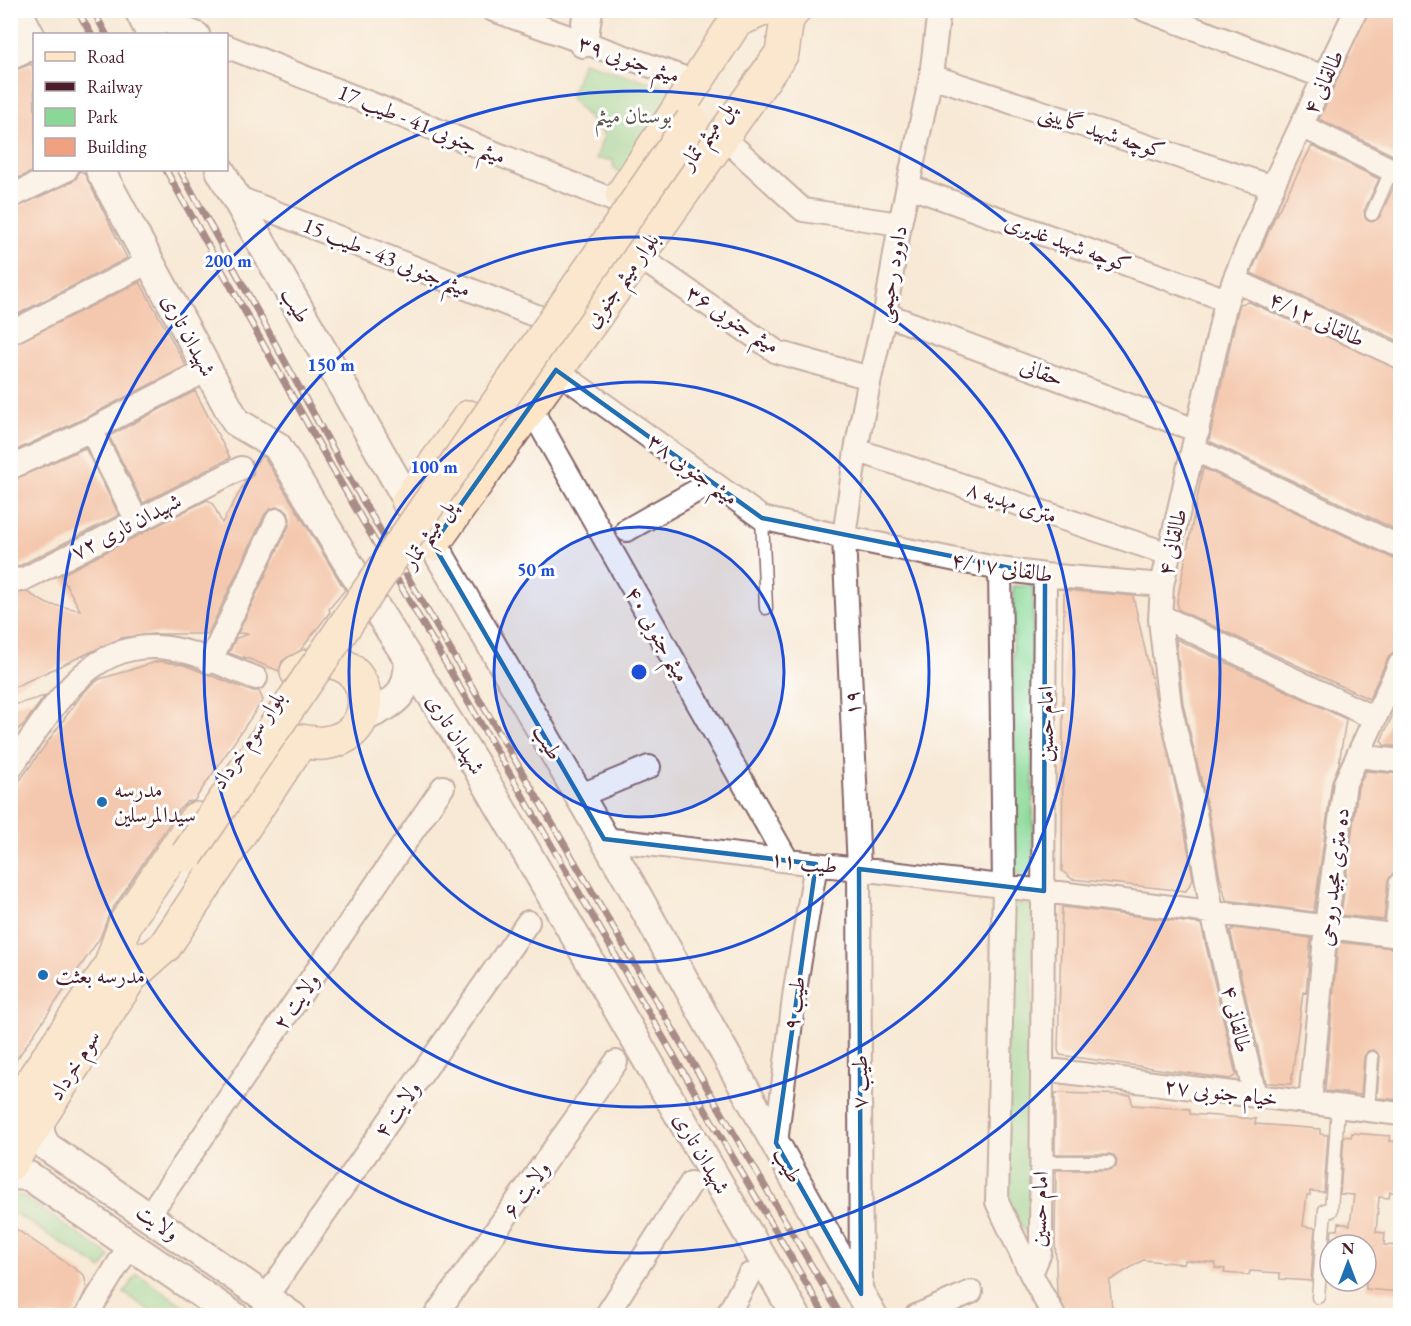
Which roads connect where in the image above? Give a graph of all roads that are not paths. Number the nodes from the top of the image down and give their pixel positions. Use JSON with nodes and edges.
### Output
{"nodes":[{"id":1,"x":17,"y":10,"type":"edge"},
{"id":2,"x":493,"y":10,"type":"edge"},
{"id":3,"x":588,"y":10,"type":"edge"},
{"id":4,"x":939,"y":10,"type":"edge"},
{"id":5,"x":1144,"y":10,"type":"edge"},
{"id":6,"x":1356,"y":10,"type":"edge"},
{"id":7,"x":778,"y":13,"type":"edge"},
{"id":8,"x":143,"y":19,"type":"edge"},
{"id":9,"x":194,"y":33,"type":"edge"},
{"id":10,"x":33,"y":43,"type":"edge"},
{"id":11,"x":583,"y":43,"type":"junction"},
{"id":12,"x":33,"y":46,"type":"edge"},
{"id":13,"x":228,"y":47,"type":"edge"},
{"id":14,"x":10,"y":59,"type":"edge"},
{"id":15,"x":931,"y":76,"type":"junction"},
{"id":16,"x":1324,"y":77,"type":"junction"},
{"id":17,"x":696,"y":82,"type":"junction"},
{"id":18,"x":1302,"y":126,"type":"junction"},
{"id":19,"x":708,"y":130,"type":"junction"},
{"id":20,"x":64,"y":171,"type":"edge"},
{"id":21,"x":101,"y":171,"type":"edge"},
{"id":22,"x":221,"y":171,"type":"edge"},
{"id":23,"x":1396,"y":171,"type":"edge"},
{"id":24,"x":908,"y":186,"type":"junction"},
{"id":25,"x":1273,"y":187,"type":"junction"},
{"id":26,"x":234,"y":196,"type":"junction"},
{"id":27,"x":10,"y":197,"type":"edge"},
{"id":28,"x":618,"y":202,"type":"junction"},
{"id":29,"x":1372,"y":214,"type":"dead end"},
{"id":30,"x":900,"y":224,"type":"junction"},
{"id":31,"x":639,"y":256,"type":"junction"},
{"id":32,"x":151,"y":261,"type":"junction"},
{"id":33,"x":1231,"y":290,"type":"junction"},
{"id":34,"x":885,"y":314,"type":"junction"},
{"id":35,"x":539,"y":317,"type":"junction"},
{"id":36,"x":19,"y":329,"type":"edge"},
{"id":37,"x":1401,"y":357,"type":"edge"},
{"id":38,"x":207,"y":370,"type":"junction"},
{"id":39,"x":556,"y":370,"type":"junction"},
{"id":40,"x":870,"y":378,"type":"junction"},
{"id":41,"x":530,"y":407,"type":"junction"},
{"id":42,"x":91,"y":430,"type":"junction"},
{"id":43,"x":1196,"y":440,"type":"junction"},
{"id":44,"x":856,"y":450,"type":"junction"},
{"id":45,"x":445,"y":452,"type":"junction"},
{"id":46,"x":10,"y":468,"type":"edge"},
{"id":47,"x":241,"y":468,"type":"dead end"},
{"id":48,"x":480,"y":478,"type":"junction"},
{"id":49,"x":712,"y":482,"type":"junction"},
{"id":50,"x":408,"y":501,"type":"junction"},
{"id":51,"x":762,"y":518,"type":"junction"},
{"id":52,"x":277,"y":520,"type":"dead end"},
{"id":53,"x":137,"y":521,"type":"junction"},
{"id":54,"x":627,"y":530,"type":"dead end"},
{"id":55,"x":844,"y":537,"type":"junction"},
{"id":56,"x":433,"y":544,"type":"junction"},
{"id":57,"x":1401,"y":547,"type":"edge"},
{"id":58,"x":1169,"y":554,"type":"junction"},
{"id":59,"x":1000,"y":569,"type":"junction"},
{"id":60,"x":1045,"y":575,"type":"junction"},
{"id":61,"x":10,"y":579,"type":"edge"},
{"id":62,"x":360,"y":584,"type":"junction"},
{"id":63,"x":1162,"y":585,"type":"junction"},
{"id":64,"x":766,"y":608,"type":"dead end"},
{"id":65,"x":1161,"y":616,"type":"junction"},
{"id":66,"x":409,"y":661,"type":"junction"},
{"id":67,"x":210,"y":662,"type":"junction"},
{"id":68,"x":1401,"y":664,"type":"edge"},
{"id":69,"x":291,"y":676,"type":"junction"},
{"id":70,"x":256,"y":678,"type":"dead end"},
{"id":71,"x":445,"y":716,"type":"junction"},
{"id":72,"x":369,"y":717,"type":"junction"},
{"id":73,"x":1374,"y":718,"type":"junction"},
{"id":74,"x":1358,"y":756,"type":"junction"},
{"id":75,"x":1401,"y":761,"type":"edge"},
{"id":76,"x":649,"y":767,"type":"dead end"},
{"id":77,"x":10,"y":770,"type":"edge"},
{"id":78,"x":443,"y":787,"type":"dead end"},
{"id":79,"x":579,"y":796,"type":"junction"},
{"id":80,"x":604,"y":839,"type":"junction"},
{"id":81,"x":787,"y":860,"type":"junction"},
{"id":82,"x":816,"y":864,"type":"junction"},
{"id":83,"x":859,"y":869,"type":"junction"},
{"id":84,"x":1396,"y":881,"type":"dead end"},
{"id":85,"x":1004,"y":886,"type":"junction"},
{"id":86,"x":1044,"y":891,"type":"junction"},
{"id":87,"x":1212,"y":912,"type":"junction"},
{"id":88,"x":528,"y":922,"type":"dead end"},
{"id":89,"x":1326,"y":926,"type":"junction"},
{"id":90,"x":1396,"y":935,"type":"edge"},
{"id":91,"x":124,"y":965,"type":"junction"},
{"id":92,"x":1371,"y":1058,"type":"dead end"},
{"id":93,"x":616,"y":1062,"type":"dead end"},
{"id":94,"x":1042,"y":1069,"type":"junction"},
{"id":95,"x":1255,"y":1096,"type":"junction"},
{"id":96,"x":1310,"y":1103,"type":"junction"},
{"id":97,"x":1338,"y":1106,"type":"junction"},
{"id":98,"x":1368,"y":1110,"type":"junction"},
{"id":99,"x":27,"y":1113,"type":"edge"},
{"id":100,"x":1401,"y":1114,"type":"edge"},
{"id":101,"x":776,"y":1143,"type":"junction"},
{"id":102,"x":1041,"y":1162,"type":"junction"},
{"id":103,"x":1109,"y":1162,"type":"dead end"},
{"id":104,"x":17,"y":1172,"type":"edge"},
{"id":105,"x":691,"y":1182,"type":"dead end"},
{"id":106,"x":149,"y":1215,"type":"junction"},
{"id":107,"x":130,"y":1245,"type":"junction"},
{"id":108,"x":1031,"y":1274,"type":"junction"},
{"id":109,"x":749,"y":1275,"type":"dead end"},
{"id":110,"x":971,"y":1292,"type":"dead end"},
{"id":111,"x":266,"y":1296,"type":"junction"},
{"id":112,"x":1317,"y":1297,"type":"dead end"},
{"id":113,"x":867,"y":1305,"type":"edge"},
{"id":114,"x":86,"y":1316,"type":"edge"},
{"id":115,"x":234,"y":1316,"type":"edge"},
{"id":116,"x":292,"y":1316,"type":"edge"},
{"id":117,"x":435,"y":1316,"type":"edge"},
{"id":118,"x":606,"y":1316,"type":"edge"},
{"id":119,"x":727,"y":1316,"type":"edge"},
{"id":120,"x":796,"y":1316,"type":"edge"},
{"id":121,"x":916,"y":1316,"type":"edge"},
{"id":122,"x":1054,"y":1316,"type":"edge"}],
"edges":[{"from":1,"to":10,"type":"street"},
{"from":2,"to":11,"type":"street","name":"میثم جنوبی ۳۹"},
{"from":3,"to":11,"type":"street"},
{"from":4,"to":15,"type":"street","name":"داوود رحیمی"},
{"from":5,"to":16,"type":"street"},
{"from":6,"to":16,"type":"street","name":"طالقانی ۴"},
{"from":7,"to":17,"type":"main road","name":"بلوار میثم جنوبی"},
{"from":7,"to":19,"type":"main road","name":"پل میثم تمار"},
{"from":8,"to":9,"type":"street"},
{"from":11,"to":17,"type":"street","name":"میثم جنوبی ۳۹"},
{"from":12,"to":14,"type":"street"},
{"from":13,"to":28,"type":"street","name":"میثم جنوبی 41 - طیب 17"},
{"from":15,"to":24,"type":"street","name":"داوود رحیمی"},
{"from":15,"to":25,"type":"street","name":"کوچه شهید گایینی"},
{"from":16,"to":18,"type":"street","name":"طالقانی ۴"},
{"from":17,"to":28,"type":"main road","name":"بلوار میثم جنوبی"},
{"from":18,"to":23,"type":"street"},
{"from":18,"to":25,"type":"street","name":"طالقانی ۴"},
{"from":19,"to":30,"type":"street"},
{"from":19,"to":31,"type":"main road","name":"بلوار میثم جنوبی"},
{"from":19,"to":91,"type":"main road","name":"پل میثم تمار","bridge":true},
{"from":20,"to":27,"type":"street"},
{"from":21,"to":32,"type":"street","name":"شهیدان تاری"},
{"from":22,"to":26,"type":"street","name":"طیب"},
{"from":23,"to":29,"type":"lane"},
{"from":24,"to":30,"type":"street","name":"داوود رحیمی"},
{"from":24,"to":33,"type":"street","name":"کوچه شهید غدیری"},
{"from":25,"to":33,"type":"street","name":"طالقانی ۴"},
{"from":26,"to":35,"type":"street","name":"میثم جنوبی 43 - طیب 15"},
{"from":26,"to":50,"type":"street","name":"طیب"},
{"from":28,"to":35,"type":"main road","name":"بلوار میثم جنوبی"},
{"from":30,"to":34,"type":"street","name":"داوود رحیمی"},
{"from":31,"to":39,"type":"main road","name":"بلوار میثم جنوبی"},
{"from":31,"to":40,"type":"street","name":"میثم جنوبی ۳۶"},
{"from":32,"to":36,"type":"street"},
{"from":32,"to":38,"type":"street","name":"شهیدان تاری"},
{"from":33,"to":37,"type":"street","name":"طالقانی ۴/۱۲"},
{"from":33,"to":43,"type":"street","name":"طالقانی ۴"},
{"from":34,"to":40,"type":"street","name":"داوود رحیمی"},
{"from":34,"to":43,"type":"street","name":"حقانی"},
{"from":35,"to":45,"type":"main road","name":"بلوار میثم جنوبی"},
{"from":38,"to":42,"type":"street"},
{"from":38,"to":62,"type":"street","name":"شهیدان تاری"},
{"from":39,"to":41,"type":"main road","name":"بلوار میثم جنوبی"},
{"from":39,"to":49,"type":"street","name":"میثم جنوبی ۳۸"},
{"from":40,"to":44,"type":"street","name":"داوود رحیمی"},
{"from":41,"to":48,"type":"main road","name":"بلوار میثم جنوبی"},
{"from":41,"to":81,"type":"street","name":"میثم جنوبی ۴۰"},
{"from":42,"to":46,"type":"street"},
{"from":42,"to":53,"type":"street"},
{"from":43,"to":57,"type":"street","name":"حقانی"},
{"from":43,"to":58,"type":"street","name":"طالقانی ۴"},
{"from":44,"to":55,"type":"street","name":"داوود رحیمی"},
{"from":44,"to":58,"type":"street","name":"۸ متری مهدیه"},
{"from":45,"to":48,"type":"main road"},
{"from":45,"to":50,"type":"main road","name":"بلوار میثم جنوبی"},
{"from":47,"to":53,"type":"street","name":"شهیدان تاری ۷۲"},
{"from":48,"to":56,"type":"main road","name":"بلوار میثم جنوبی"},
{"from":49,"to":51,"type":"street","name":"میثم جنوبی ۳۸"},
{"from":49,"to":54,"type":"street"},
{"from":50,"to":56,"type":"street","name":"طیب"},
{"from":51,"to":55,"type":"street","name":"میثم جنوبی ۳۸"},
{"from":51,"to":64,"type":"lane"},
{"from":52,"to":67,"type":"street"},
{"from":53,"to":61,"type":"street","name":"شهیدان تاری ۷۲"},
{"from":55,"to":59,"type":"street","name":"طالقانی ۴/۱۷"},
{"from":55,"to":83,"type":"street","name":"۱۹"},
{"from":56,"to":79,"type":"street","name":"طیب"},
{"from":58,"to":63,"type":"street","name":"طالقانی ۴"},
{"from":59,"to":60,"type":"street","name":"طالقانی ۴/۱۷"},
{"from":59,"to":85,"type":"street","name":"امام حسین"},
{"from":60,"to":63,"type":"street","name":"طالقانی ۴/۱۷"},
{"from":60,"to":86,"type":"street","name":"امام حسین"},
{"from":62,"to":66,"type":"street","name":"شهیدان تاری"},
{"from":62,"to":69,"type":"main road","name":"بلوار سوم خرداد"},
{"from":63,"to":65,"type":"street","name":"طالقانی ۴"},
{"from":65,"to":73,"type":"street"},
{"from":65,"to":87,"type":"street","name":"طالقانی ۴"},
{"from":66,"to":71,"type":"street","name":"شهیدان تاری"},
{"from":66,"to":72,"type":"street"},
{"from":67,"to":70,"type":"street"},
{"from":67,"to":77,"type":"street"},
{"from":68,"to":73,"type":"street","name":"ده متری مجید روحی"},
{"from":69,"to":72,"type":"main road"},
{"from":69,"to":91,"type":"main road","name":"بلوار سوم خرداد"},
{"from":71,"to":72,"type":"street"},
{"from":71,"to":120,"type":"street","name":"شهیدان تاری"},
{"from":72,"to":91,"type":"main road","name":"بلوار سوم خرداد"},
{"from":73,"to":74,"type":"street","name":"ده متری مجید روحی"},
{"from":74,"to":75,"type":"street"},
{"from":74,"to":89,"type":"street","name":"ده متری مجید روحی"},
{"from":76,"to":79,"type":"street"},
{"from":78,"to":106,"type":"street","name":"ولایت ۲"},
{"from":79,"to":80,"type":"street","name":"طیب"},
{"from":80,"to":81,"type":"street","name":"طیب ۱۱"},
{"from":80,"to":101,"type":"street","name":"طیب"},
{"from":81,"to":82,"type":"street","name":"طیب ۱۱"},
{"from":82,"to":83,"type":"street","name":"طیب ۱۱"},
{"from":82,"to":101,"type":"street","name":"طیب ۹"},
{"from":83,"to":85,"type":"street","name":"طیب ۱۱"},
{"from":83,"to":113,"type":"street","name":"طیب ۷"},
{"from":84,"to":90,"type":"lane"},
{"from":85,"to":86,"type":"street","name":"طیب ۱۱"},
{"from":85,"to":108,"type":"street","name":"امام حسین"},
{"from":86,"to":87,"type":"street","name":"طیب ۱۱"},
{"from":86,"to":94,"type":"street","name":"امام حسین"},
{"from":87,"to":89,"type":"street","name":"طیب ۱۱"},
{"from":87,"to":95,"type":"street","name":"طالقانی ۴"},
{"from":88,"to":111,"type":"street","name":"ولایت ۴"},
{"from":89,"to":90,"type":"street","name":"طیب ۱۱"},
{"from":89,"to":96,"type":"street","name":"ده متری مجید روحی"},
{"from":91,"to":99,"type":"main road","name":"بلوار سوم خرداد"},
{"from":92,"to":98,"type":"lane"},
{"from":93,"to":117,"type":"street","name":"ولایت ۶"},
{"from":94,"to":95,"type":"street","name":"خیام جنوبی ۲۷"},
{"from":94,"to":102,"type":"street","name":"امام حسین"},
{"from":95,"to":96,"type":"street","name":"خیام جنوبی ۲۷"},
{"from":96,"to":97,"type":"street","name":"خیام جنوبی ۲۷"},
{"from":97,"to":98,"type":"street","name":"خیام جنوبی ۲۷"},
{"from":97,"to":112,"type":"lane"},
{"from":98,"to":100,"type":"street","name":"خیام جنوبی ۲۷"},
{"from":99,"to":104,"type":"main road","name":"سوم خرداد"},
{"from":99,"to":106,"type":"street","name":"ولایت"},
{"from":101,"to":113,"type":"street","name":"طیب"},
{"from":102,"to":103,"type":"lane"},
{"from":102,"to":108,"type":"street","name":"امام حسین"},
{"from":104,"to":107,"type":"street","name":"ولایت"},
{"from":105,"to":118,"type":"street"},
{"from":106,"to":111,"type":"street","name":"ولایت"},
{"from":107,"to":114,"type":"street"},
{"from":107,"to":115,"type":"street","name":"ولایت"},
{"from":108,"to":122,"type":"street"},
{"from":109,"to":119,"type":"street"},
{"from":110,"to":121,"type":"street"},
{"from":111,"to":116,"type":"street","name":"ولایت"}]}
